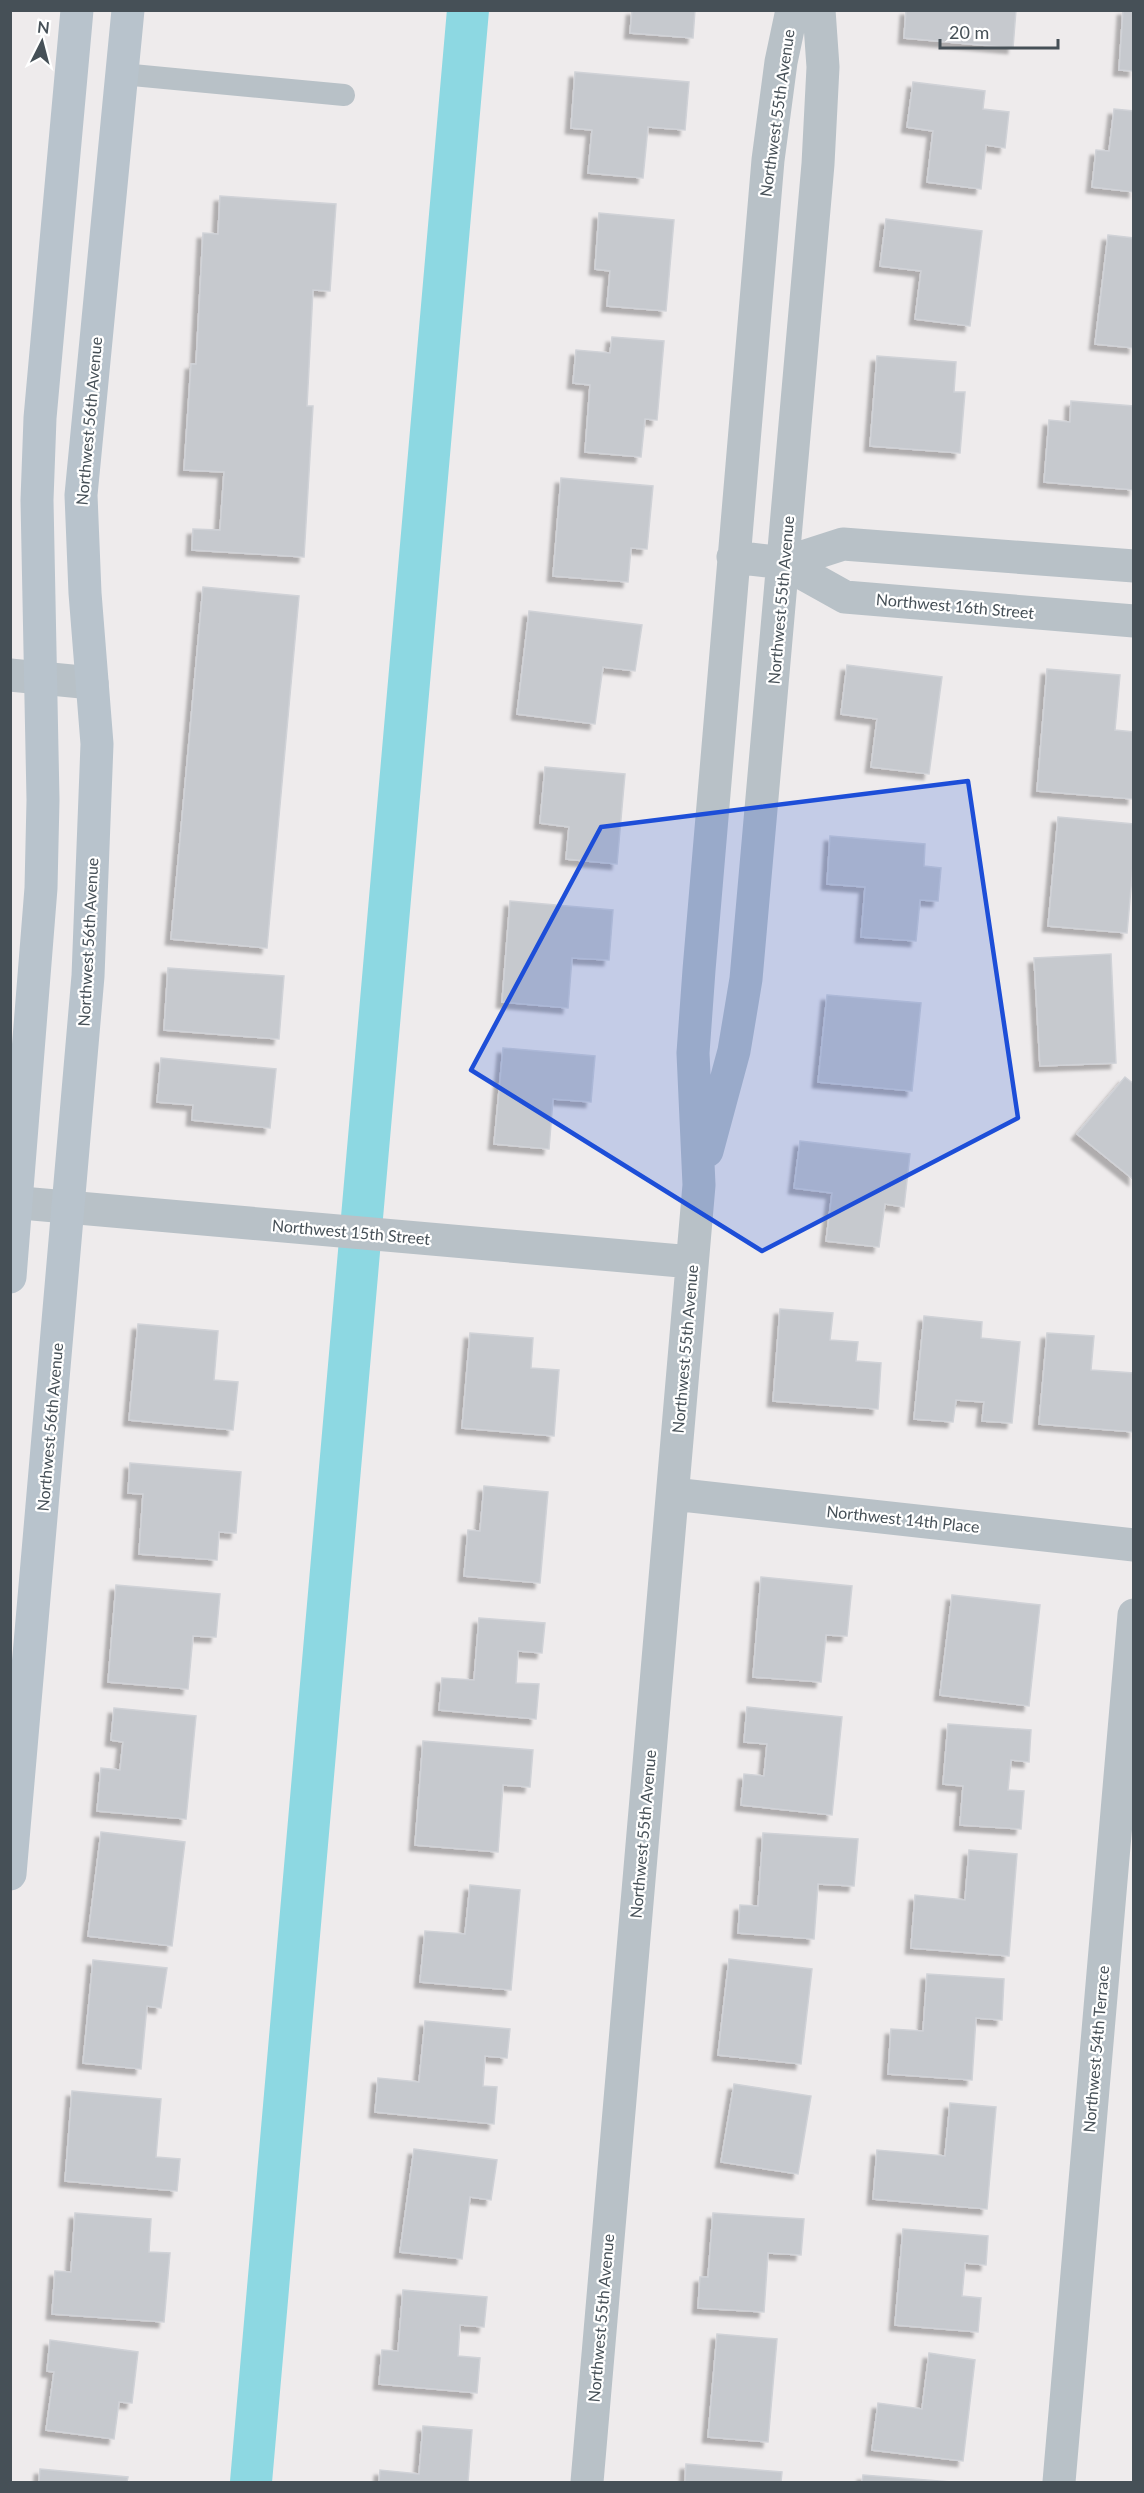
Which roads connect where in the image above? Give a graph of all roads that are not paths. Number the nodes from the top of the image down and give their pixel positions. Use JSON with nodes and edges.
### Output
{"nodes":[{"id":1,"x":77,"y":10,"type":"edge"},
{"id":2,"x":128,"y":10,"type":"edge"},
{"id":3,"x":792,"y":10,"type":"edge"},
{"id":4,"x":819,"y":10,"type":"edge"},
{"id":5,"x":122,"y":74,"type":"junction"},
{"id":6,"x":344,"y":95,"type":"dead end"},
{"id":7,"x":733,"y":557,"type":"junction"},
{"id":8,"x":784,"y":563,"type":"junction"},
{"id":9,"x":1134,"y":566,"type":"edge"},
{"id":10,"x":1134,"y":621,"type":"edge"},
{"id":11,"x":25,"y":677,"type":"edge"},
{"id":12,"x":92,"y":683,"type":"junction"},
{"id":13,"x":699,"y":1185,"type":"junction"},
{"id":14,"x":14,"y":1202,"type":"edge"},
{"id":15,"x":69,"y":1208,"type":"junction"},
{"id":16,"x":692,"y":1262,"type":"junction"},
{"id":17,"x":10,"y":1277,"type":"edge"},
{"id":18,"x":673,"y":1494,"type":"junction"},
{"id":19,"x":1134,"y":1545,"type":"edge"},
{"id":20,"x":1134,"y":1615,"type":"edge"},
{"id":21,"x":19,"y":1693,"type":"edge"},
{"id":22,"x":10,"y":1874,"type":"edge"},
{"id":23,"x":587,"y":2482,"type":"edge"},
{"id":24,"x":1059,"y":2482,"type":"edge"}],
"edges":[{"from":1,"to":11,"type":"street"},
{"from":2,"to":5,"type":"street","name":"Northwest 56th Avenue"},
{"from":3,"to":7,"type":"street","name":"Northwest 55th Avenue"},
{"from":4,"to":8,"type":"street","name":"Northwest 55th Avenue"},
{"from":5,"to":6,"type":"lane"},
{"from":5,"to":12,"type":"street","name":"Northwest 56th Avenue"},
{"from":7,"to":8,"type":"street","name":"Northwest 16th Street"},
{"from":7,"to":13,"type":"street","name":"Northwest 55th Avenue"},
{"from":8,"to":9,"type":"street","name":"Northwest 16th Street"},
{"from":8,"to":10,"type":"street","name":"Northwest 16th Street"},
{"from":8,"to":13,"type":"street","name":"Northwest 55th Avenue"},
{"from":11,"to":12,"type":"street"},
{"from":11,"to":14,"type":"street"},
{"from":12,"to":15,"type":"street","name":"Northwest 56th Avenue"},
{"from":13,"to":16,"type":"street","name":"Northwest 55th Avenue"},
{"from":14,"to":15,"type":"street","name":"Northwest 15th Street"},
{"from":14,"to":17,"type":"street"},
{"from":15,"to":16,"type":"street","name":"Northwest 15th Street"},
{"from":15,"to":21,"type":"street","name":"Northwest 56th Avenue"},
{"from":16,"to":18,"type":"street","name":"Northwest 55th Avenue"},
{"from":18,"to":19,"type":"street","name":"Northwest 14th Place"},
{"from":18,"to":23,"type":"street","name":"Northwest 55th Avenue"},
{"from":20,"to":24,"type":"street","name":"Northwest 54th Terrace"},
{"from":21,"to":22,"type":"street","name":"Northwest 56th Avenue"}]}
